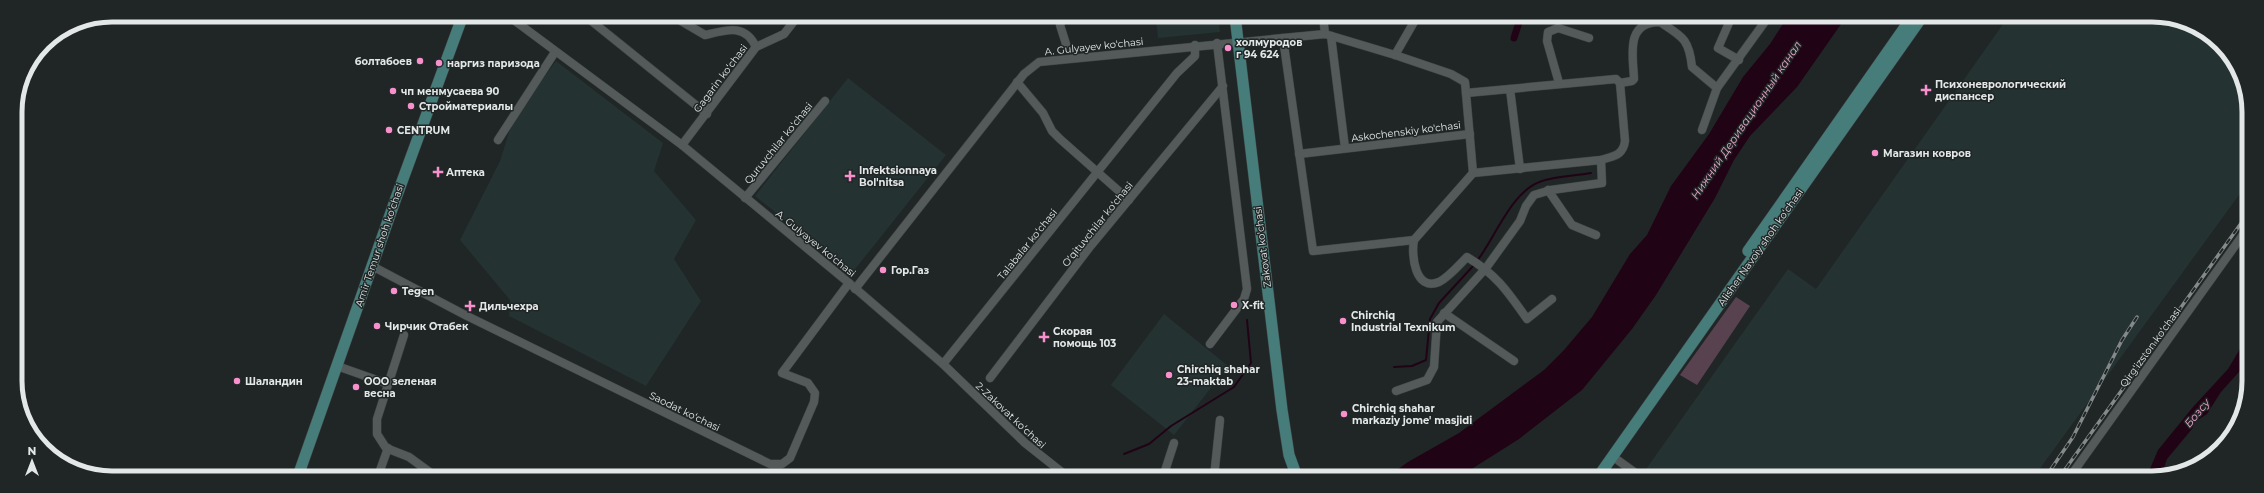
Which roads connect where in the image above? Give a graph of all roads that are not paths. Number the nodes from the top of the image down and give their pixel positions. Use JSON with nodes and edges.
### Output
{"nodes":[{"id":1,"x":457,"y":22,"type":"edge"},
{"id":2,"x":516,"y":22,"type":"edge"},
{"id":3,"x":593,"y":22,"type":"edge"},
{"id":4,"x":682,"y":22,"type":"edge"},
{"id":5,"x":793,"y":22,"type":"edge"},
{"id":6,"x":1061,"y":22,"type":"edge"},
{"id":7,"x":1235,"y":22,"type":"edge"},
{"id":8,"x":1325,"y":22,"type":"edge"},
{"id":9,"x":1414,"y":22,"type":"edge"},
{"id":10,"x":1729,"y":22,"type":"edge"},
{"id":11,"x":1765,"y":22,"type":"edge"},
{"id":12,"x":1909,"y":22,"type":"edge"},
{"id":13,"x":1918,"y":22,"type":"edge"},
{"id":14,"x":1328,"y":35,"type":"junction"},
{"id":15,"x":1283,"y":38,"type":"junction"},
{"id":16,"x":1589,"y":38,"type":"dead end"},
{"id":17,"x":1238,"y":42,"type":"junction"},
{"id":18,"x":1217,"y":43,"type":"junction"},
{"id":19,"x":1066,"y":44,"type":"dead end"},
{"id":20,"x":1195,"y":45,"type":"junction"},
{"id":21,"x":756,"y":47,"type":"junction"},
{"id":22,"x":555,"y":52,"type":"junction"},
{"id":23,"x":1395,"y":54,"type":"junction"},
{"id":24,"x":1739,"y":60,"type":"junction"},
{"id":25,"x":1017,"y":82,"type":"junction"},
{"id":26,"x":1559,"y":83,"type":"junction"},
{"id":27,"x":1620,"y":83,"type":"junction"},
{"id":28,"x":1223,"y":86,"type":"junction"},
{"id":29,"x":1717,"y":88,"type":"junction"},
{"id":30,"x":1510,"y":89,"type":"junction"},
{"id":31,"x":1466,"y":93,"type":"junction"},
{"id":32,"x":825,"y":101,"type":"dead end"},
{"id":33,"x":707,"y":114,"type":"junction"},
{"id":34,"x":1702,"y":130,"type":"dead end"},
{"id":35,"x":1470,"y":134,"type":"junction"},
{"id":36,"x":498,"y":140,"type":"dead end"},
{"id":37,"x":682,"y":145,"type":"junction"},
{"id":38,"x":1346,"y":148,"type":"junction"},
{"id":39,"x":1299,"y":154,"type":"junction"},
{"id":40,"x":1601,"y":160,"type":"junction"},
{"id":41,"x":1520,"y":169,"type":"junction"},
{"id":42,"x":1097,"y":173,"type":"junction"},
{"id":43,"x":1472,"y":173,"type":"junction"},
{"id":44,"x":1548,"y":190,"type":"junction"},
{"id":45,"x":745,"y":198,"type":"junction"},
{"id":46,"x":1129,"y":200,"type":"junction"},
{"id":47,"x":1596,"y":236,"type":"dead end"},
{"id":48,"x":2242,"y":236,"type":"edge"},
{"id":49,"x":1414,"y":240,"type":"junction"},
{"id":50,"x":372,"y":266,"type":"junction"},
{"id":51,"x":1486,"y":268,"type":"junction"},
{"id":52,"x":852,"y":286,"type":"junction"},
{"id":53,"x":1552,"y":299,"type":"dead end"},
{"id":54,"x":1444,"y":313,"type":"junction"},
{"id":55,"x":404,"y":335,"type":"dead end"},
{"id":56,"x":1210,"y":344,"type":"dead end"},
{"id":57,"x":1514,"y":361,"type":"dead end"},
{"id":58,"x":943,"y":364,"type":"junction"},
{"id":59,"x":337,"y":366,"type":"junction"},
{"id":60,"x":990,"y":378,"type":"dead end"},
{"id":61,"x":388,"y":384,"type":"junction"},
{"id":62,"x":1396,"y":391,"type":"dead end"},
{"id":63,"x":1220,"y":420,"type":"dead end"},
{"id":64,"x":1174,"y":443,"type":"dead end"},
{"id":65,"x":388,"y":448,"type":"junction"},
{"id":66,"x":1610,"y":454,"type":"junction"},
{"id":67,"x":300,"y":471,"type":"edge"},
{"id":68,"x":380,"y":471,"type":"edge"},
{"id":69,"x":427,"y":471,"type":"edge"},
{"id":70,"x":1060,"y":471,"type":"edge"},
{"id":71,"x":1164,"y":471,"type":"edge"},
{"id":72,"x":1215,"y":471,"type":"edge"},
{"id":73,"x":1295,"y":471,"type":"edge"},
{"id":74,"x":1595,"y":471,"type":"edge"},
{"id":75,"x":1601,"y":471,"type":"edge"},
{"id":76,"x":1633,"y":471,"type":"edge"},
{"id":77,"x":2074,"y":471,"type":"edge"}],
"edges":[{"from":1,"to":50,"type":"main road","name":"Amir Temur shoh ko‘chasi"},
{"from":2,"to":22,"type":"street","name":"A. Gulyayev ko‘chasi"},
{"from":3,"to":33,"type":"street"},
{"from":4,"to":21,"type":"street"},
{"from":5,"to":21,"type":"street","name":"Gagarin ko‘chasi"},
{"from":6,"to":19,"type":"street"},
{"from":7,"to":17,"type":"main road","name":"Zakovat ko'chasi"},
{"from":8,"to":14,"type":"street"},
{"from":9,"to":23,"type":"street"},
{"from":10,"to":24,"type":"street"},
{"from":11,"to":24,"type":"street"},
{"from":12,"to":66,"type":"main road","name":"Alisher Navoiy shoh koʻchasi"},
{"from":13,"to":66,"type":"main road","name":"Alisher Navoiy shoh koʻchasi"},
{"from":14,"to":15,"type":"street","name":"A. Gulyayev ko‘chasi"},
{"from":14,"to":23,"type":"street","name":"Askochenskiy ko'chasi"},
{"from":14,"to":38,"type":"street","name":"Askochenskiy ko'chasi"},
{"from":15,"to":17,"type":"street","name":"A. Gulyayev ko‘chasi"},
{"from":15,"to":39,"type":"street"},
{"from":16,"to":26,"type":"street"},
{"from":17,"to":18,"type":"street","name":"A. Gulyayev ko‘chasi"},
{"from":17,"to":73,"type":"main road","name":"Zakovat ko'chasi"},
{"from":18,"to":20,"type":"street","name":"A. Gulyayev ko‘chasi"},
{"from":18,"to":28,"type":"street"},
{"from":20,"to":25,"type":"street","name":"A. Gulyayev ko‘chasi"},
{"from":20,"to":42,"type":"street","name":"Talabalar ko‘chasi"},
{"from":21,"to":33,"type":"street","name":"Gagarin ko‘chasi"},
{"from":22,"to":36,"type":"street"},
{"from":22,"to":37,"type":"street","name":"A. Gulyayev ko‘chasi"},
{"from":23,"to":31,"type":"street","name":"Askochenskiy ko'chasi"},
{"from":24,"to":29,"type":"street"},
{"from":25,"to":42,"type":"street"},
{"from":25,"to":52,"type":"street","name":"A. Gulyayev ko‘chasi"},
{"from":26,"to":27,"type":"street"},
{"from":26,"to":30,"type":"street"},
{"from":27,"to":29,"type":"street"},
{"from":27,"to":40,"type":"street"},
{"from":28,"to":46,"type":"street","name":"O‘qituvchilar ko‘chasi"},
{"from":28,"to":56,"type":"street"},
{"from":29,"to":34,"type":"street"},
{"from":30,"to":31,"type":"street"},
{"from":30,"to":41,"type":"street"},
{"from":31,"to":35,"type":"street","name":"Askochenskiy ko'chasi"},
{"from":32,"to":45,"type":"street","name":"Quruvchilar ko‘chasi"},
{"from":33,"to":37,"type":"street","name":"Gagarin ko‘chasi"},
{"from":35,"to":38,"type":"street","name":"Askochenskiy ko'chasi"},
{"from":35,"to":43,"type":"street","name":"Askochenskiy ko'chasi"},
{"from":37,"to":45,"type":"street","name":"A. Gulyayev ko‘chasi"},
{"from":38,"to":39,"type":"street","name":"Askochenskiy ko'chasi"},
{"from":39,"to":49,"type":"street"},
{"from":40,"to":41,"type":"street"},
{"from":40,"to":44,"type":"street"},
{"from":41,"to":43,"type":"street"},
{"from":42,"to":46,"type":"street"},
{"from":42,"to":58,"type":"street","name":"Talabalar ko‘chasi"},
{"from":43,"to":49,"type":"street"},
{"from":44,"to":47,"type":"street"},
{"from":44,"to":51,"type":"street"},
{"from":45,"to":52,"type":"street","name":"A. Gulyayev ko‘chasi"},
{"from":46,"to":60,"type":"street","name":"O‘qituvchilar ko‘chasi"},
{"from":48,"to":77,"type":"street","name":"Qirg‘izston ko‘chasi"},
{"from":49,"to":51,"type":"street"},
{"from":50,"to":52,"type":"street","name":"Saodat ko‘chasi"},
{"from":50,"to":59,"type":"main road","name":"Amir Temur shoh ko‘chasi"},
{"from":51,"to":53,"type":"street"},
{"from":51,"to":54,"type":"street"},
{"from":52,"to":58,"type":"street"},
{"from":54,"to":57,"type":"street"},
{"from":54,"to":62,"type":"street"},
{"from":55,"to":61,"type":"street"},
{"from":58,"to":70,"type":"street","name":"2-Zakovat ko‘chasi"},
{"from":59,"to":61,"type":"street"},
{"from":59,"to":67,"type":"main road","name":"Amir Temur shoh ko‘chasi"},
{"from":61,"to":65,"type":"street"},
{"from":63,"to":72,"type":"street"},
{"from":64,"to":71,"type":"street"},
{"from":65,"to":68,"type":"street"},
{"from":65,"to":69,"type":"street"},
{"from":66,"to":74,"type":"main road","name":"Alisher Navoiy shoh koʻchasi"},
{"from":66,"to":75,"type":"main road","name":"Alisher Navoiy shoh koʻchasi"},
{"from":66,"to":76,"type":"street"}]}
